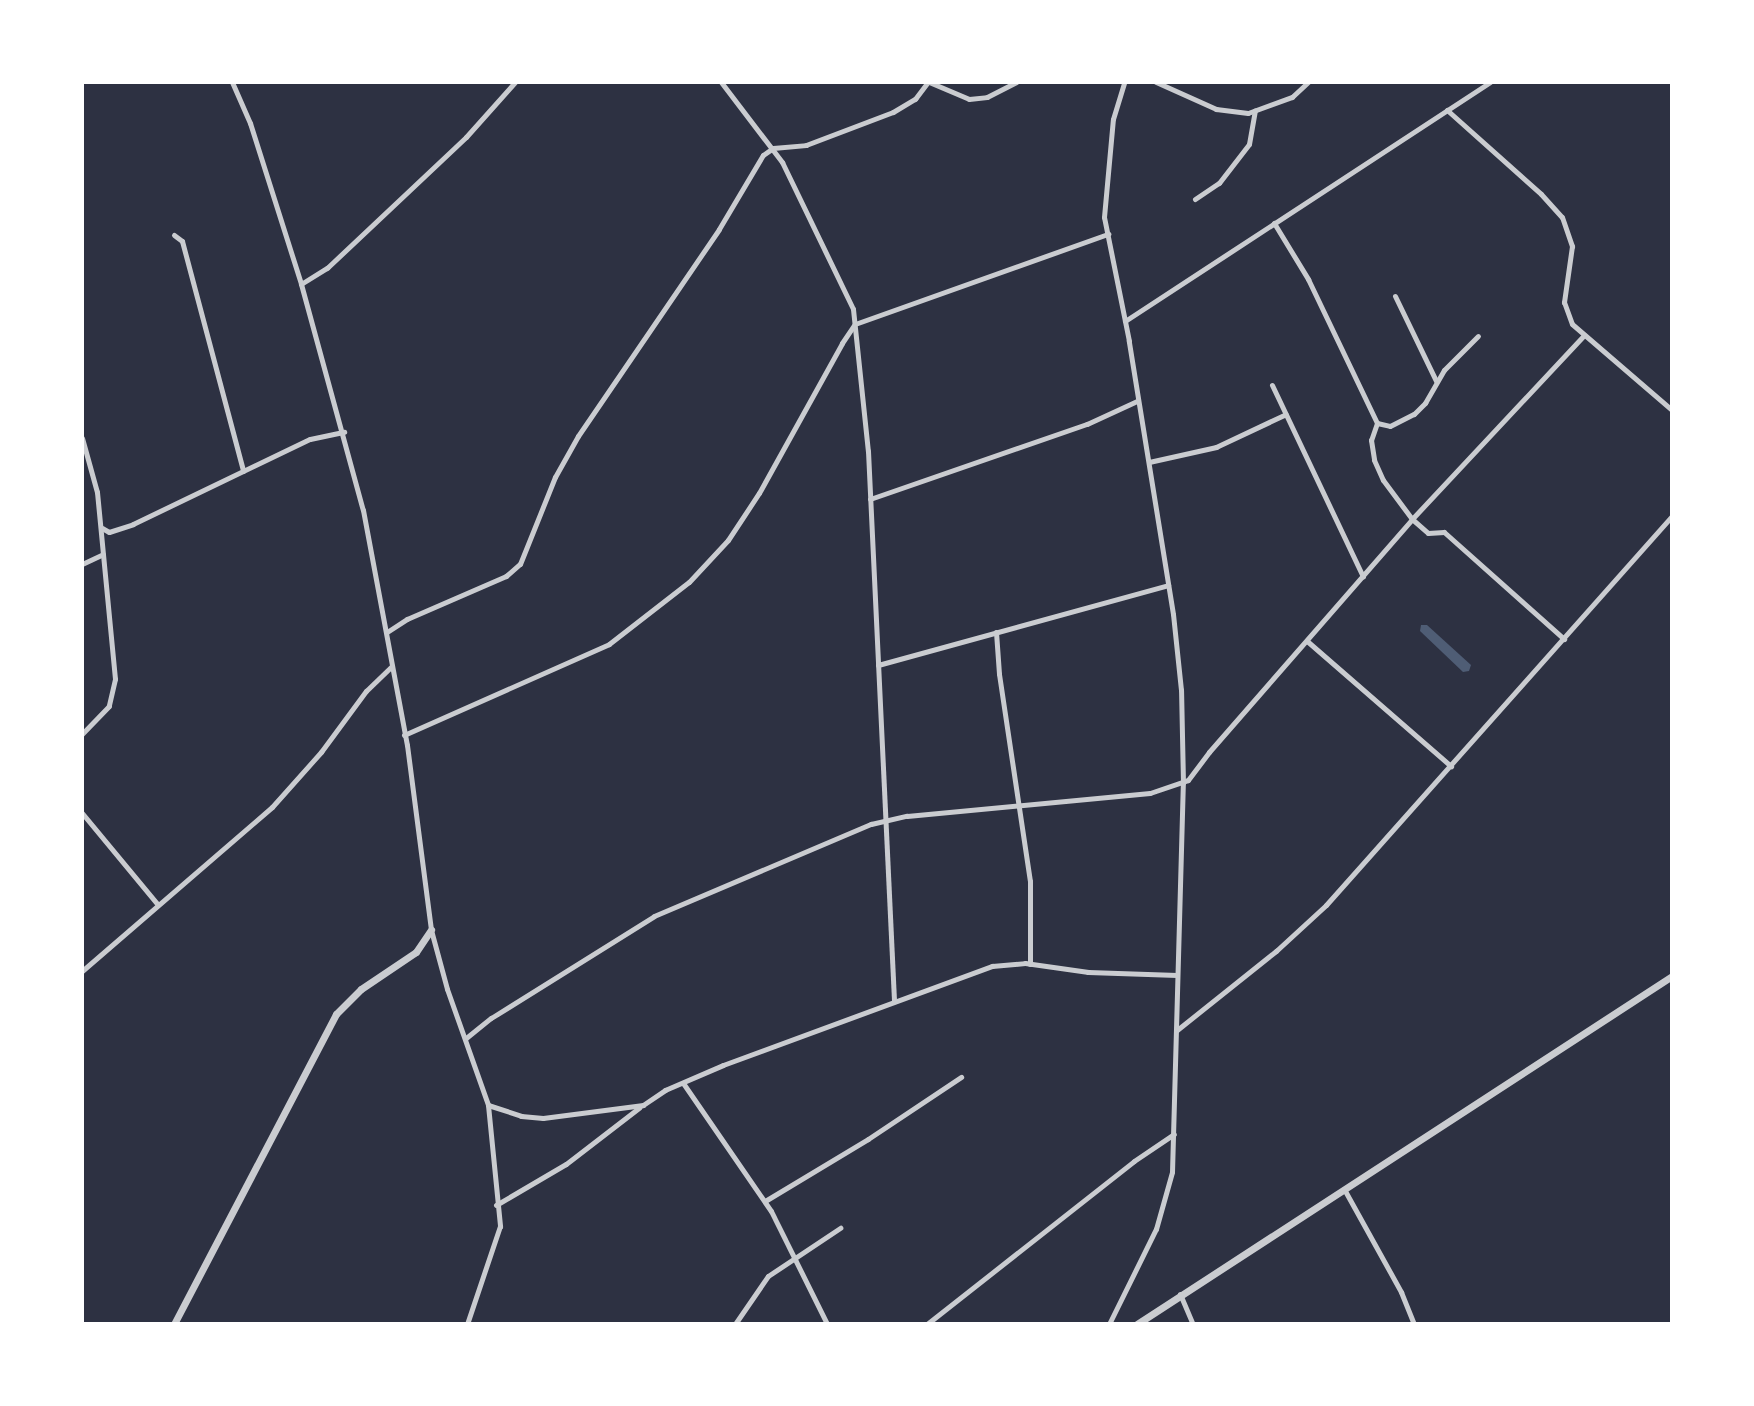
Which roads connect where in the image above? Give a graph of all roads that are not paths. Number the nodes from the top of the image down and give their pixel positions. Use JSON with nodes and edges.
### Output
{"nodes":[{"id":1,"x":232,"y":82,"type":"edge"},
{"id":2,"x":515,"y":82,"type":"edge"},
{"id":3,"x":721,"y":82,"type":"edge"},
{"id":4,"x":928,"y":82,"type":"edge"},
{"id":5,"x":1016,"y":82,"type":"edge"},
{"id":6,"x":1124,"y":82,"type":"edge"},
{"id":7,"x":1156,"y":82,"type":"edge"},
{"id":8,"x":1308,"y":82,"type":"edge"},
{"id":9,"x":1490,"y":82,"type":"edge"},
{"id":10,"x":1447,"y":110,"type":"junction"},
{"id":11,"x":1255,"y":111,"type":"junction"},
{"id":12,"x":773,"y":148,"type":"junction"},
{"id":13,"x":1195,"y":199,"type":"dead end"},
{"id":14,"x":1274,"y":223,"type":"junction"},
{"id":15,"x":1108,"y":234,"type":"junction"},
{"id":16,"x":174,"y":235,"type":"dead end"},
{"id":17,"x":301,"y":284,"type":"junction"},
{"id":18,"x":1395,"y":296,"type":"dead end"},
{"id":19,"x":1125,"y":321,"type":"junction"},
{"id":20,"x":855,"y":324,"type":"junction"},
{"id":21,"x":1584,"y":335,"type":"junction"},
{"id":22,"x":1478,"y":336,"type":"dead end"},
{"id":23,"x":1437,"y":382,"type":"junction"},
{"id":24,"x":1272,"y":385,"type":"dead end"},
{"id":25,"x":1137,"y":401,"type":"junction"},
{"id":26,"x":1672,"y":410,"type":"edge"},
{"id":27,"x":1286,"y":414,"type":"junction"},
{"id":28,"x":1377,"y":423,"type":"junction"},
{"id":29,"x":344,"y":432,"type":"junction"},
{"id":30,"x":82,"y":438,"type":"edge"},
{"id":31,"x":1149,"y":462,"type":"junction"},
{"id":32,"x":243,"y":471,"type":"junction"},
{"id":33,"x":870,"y":499,"type":"junction"},
{"id":34,"x":1672,"y":516,"type":"edge"},
{"id":35,"x":1412,"y":519,"type":"junction"},
{"id":36,"x":102,"y":528,"type":"junction"},
{"id":37,"x":103,"y":554,"type":"junction"},
{"id":38,"x":82,"y":564,"type":"edge"},
{"id":39,"x":1363,"y":577,"type":"junction"},
{"id":40,"x":1168,"y":585,"type":"junction"},
{"id":41,"x":387,"y":632,"type":"junction"},
{"id":42,"x":996,"y":632,"type":"junction"},
{"id":43,"x":1564,"y":639,"type":"junction"},
{"id":44,"x":1307,"y":641,"type":"junction"},
{"id":45,"x":878,"y":665,"type":"junction"},
{"id":46,"x":392,"y":666,"type":"junction"},
{"id":47,"x":82,"y":734,"type":"edge"},
{"id":48,"x":404,"y":735,"type":"junction"},
{"id":49,"x":1451,"y":766,"type":"junction"},
{"id":50,"x":1183,"y":783,"type":"junction"},
{"id":51,"x":1020,"y":806,"type":"junction"},
{"id":52,"x":82,"y":813,"type":"edge"},
{"id":53,"x":887,"y":820,"type":"junction"},
{"id":54,"x":158,"y":905,"type":"junction"},
{"id":55,"x":431,"y":930,"type":"junction"},
{"id":56,"x":1030,"y":964,"type":"junction"},
{"id":57,"x":82,"y":971,"type":"edge"},
{"id":58,"x":1177,"y":975,"type":"junction"},
{"id":59,"x":1672,"y":976,"type":"edge"},
{"id":60,"x":894,"y":1001,"type":"junction"},
{"id":61,"x":1176,"y":1030,"type":"junction"},
{"id":62,"x":466,"y":1038,"type":"junction"},
{"id":63,"x":961,"y":1077,"type":"dead end"},
{"id":64,"x":683,"y":1083,"type":"junction"},
{"id":65,"x":488,"y":1105,"type":"junction"},
{"id":66,"x":643,"y":1105,"type":"junction"},
{"id":67,"x":1175,"y":1133,"type":"junction"},
{"id":68,"x":1344,"y":1189,"type":"junction"},
{"id":69,"x":765,"y":1201,"type":"junction"},
{"id":70,"x":496,"y":1205,"type":"junction"},
{"id":71,"x":840,"y":1228,"type":"dead end"},
{"id":72,"x":796,"y":1259,"type":"junction"},
{"id":73,"x":1180,"y":1293,"type":"junction"},
{"id":74,"x":174,"y":1324,"type":"edge"},
{"id":75,"x":467,"y":1324,"type":"edge"},
{"id":76,"x":735,"y":1324,"type":"edge"},
{"id":77,"x":827,"y":1324,"type":"edge"},
{"id":78,"x":927,"y":1324,"type":"edge"},
{"id":79,"x":1109,"y":1324,"type":"edge"},
{"id":80,"x":1137,"y":1324,"type":"edge"},
{"id":81,"x":1193,"y":1324,"type":"edge"},
{"id":82,"x":1414,"y":1324,"type":"edge"}],
"edges":[{"from":1,"to":17,"type":"street"},
{"from":2,"to":17,"type":"street"},
{"from":3,"to":12,"type":"street"},
{"from":4,"to":5,"type":"street"},
{"from":4,"to":12,"type":"street"},
{"from":6,"to":15,"type":"street"},
{"from":7,"to":11,"type":"street"},
{"from":8,"to":11,"type":"street"},
{"from":9,"to":10,"type":"street"},
{"from":10,"to":14,"type":"street"},
{"from":10,"to":21,"type":"street"},
{"from":11,"to":13,"type":"street"},
{"from":12,"to":20,"type":"street"},
{"from":12,"to":41,"type":"street"},
{"from":14,"to":19,"type":"street"},
{"from":14,"to":28,"type":"street"},
{"from":15,"to":19,"type":"street"},
{"from":15,"to":20,"type":"street"},
{"from":16,"to":32,"type":"street"},
{"from":17,"to":29,"type":"street"},
{"from":18,"to":23,"type":"street"},
{"from":19,"to":25,"type":"street"},
{"from":20,"to":33,"type":"street"},
{"from":20,"to":48,"type":"street"},
{"from":21,"to":26,"type":"street"},
{"from":21,"to":35,"type":"street"},
{"from":22,"to":23,"type":"street"},
{"from":23,"to":28,"type":"street"},
{"from":24,"to":27,"type":"street"},
{"from":25,"to":31,"type":"street"},
{"from":25,"to":33,"type":"street"},
{"from":27,"to":31,"type":"street"},
{"from":27,"to":39,"type":"street"},
{"from":28,"to":35,"type":"street"},
{"from":29,"to":32,"type":"street"},
{"from":29,"to":41,"type":"street"},
{"from":30,"to":36,"type":"street"},
{"from":31,"to":40,"type":"street"},
{"from":32,"to":36,"type":"street"},
{"from":33,"to":45,"type":"street"},
{"from":34,"to":43,"type":"street"},
{"from":35,"to":39,"type":"street"},
{"from":35,"to":43,"type":"street"},
{"from":36,"to":37,"type":"street"},
{"from":37,"to":38,"type":"street"},
{"from":37,"to":47,"type":"street"},
{"from":39,"to":44,"type":"street"},
{"from":40,"to":42,"type":"street"},
{"from":40,"to":50,"type":"street"},
{"from":41,"to":46,"type":"street"},
{"from":42,"to":45,"type":"street"},
{"from":42,"to":51,"type":"street"},
{"from":43,"to":49,"type":"street"},
{"from":44,"to":49,"type":"street"},
{"from":44,"to":50,"type":"street"},
{"from":45,"to":53,"type":"street"},
{"from":46,"to":48,"type":"street"},
{"from":46,"to":54,"type":"street"},
{"from":48,"to":55,"type":"street"},
{"from":49,"to":61,"type":"street"},
{"from":50,"to":51,"type":"street"},
{"from":50,"to":58,"type":"street"},
{"from":51,"to":53,"type":"street"},
{"from":51,"to":56,"type":"street"},
{"from":52,"to":54,"type":"street"},
{"from":53,"to":60,"type":"street"},
{"from":53,"to":62,"type":"street"},
{"from":54,"to":57,"type":"street"},
{"from":55,"to":62,"type":"street"},
{"from":55,"to":74,"type":"street"},
{"from":56,"to":58,"type":"street"},
{"from":56,"to":60,"type":"street"},
{"from":58,"to":61,"type":"street"},
{"from":59,"to":68,"type":"street"},
{"from":60,"to":64,"type":"street"},
{"from":61,"to":67,"type":"street"},
{"from":62,"to":65,"type":"street"},
{"from":63,"to":69,"type":"street"},
{"from":64,"to":66,"type":"street"},
{"from":64,"to":69,"type":"street"},
{"from":65,"to":66,"type":"street"},
{"from":65,"to":70,"type":"street"},
{"from":66,"to":70,"type":"street"},
{"from":67,"to":78,"type":"street"},
{"from":67,"to":79,"type":"street"},
{"from":68,"to":73,"type":"street"},
{"from":68,"to":82,"type":"street"},
{"from":69,"to":72,"type":"street"},
{"from":70,"to":75,"type":"street"},
{"from":71,"to":72,"type":"street"},
{"from":72,"to":76,"type":"street"},
{"from":72,"to":77,"type":"street"},
{"from":73,"to":80,"type":"street"},
{"from":73,"to":81,"type":"street"}]}
